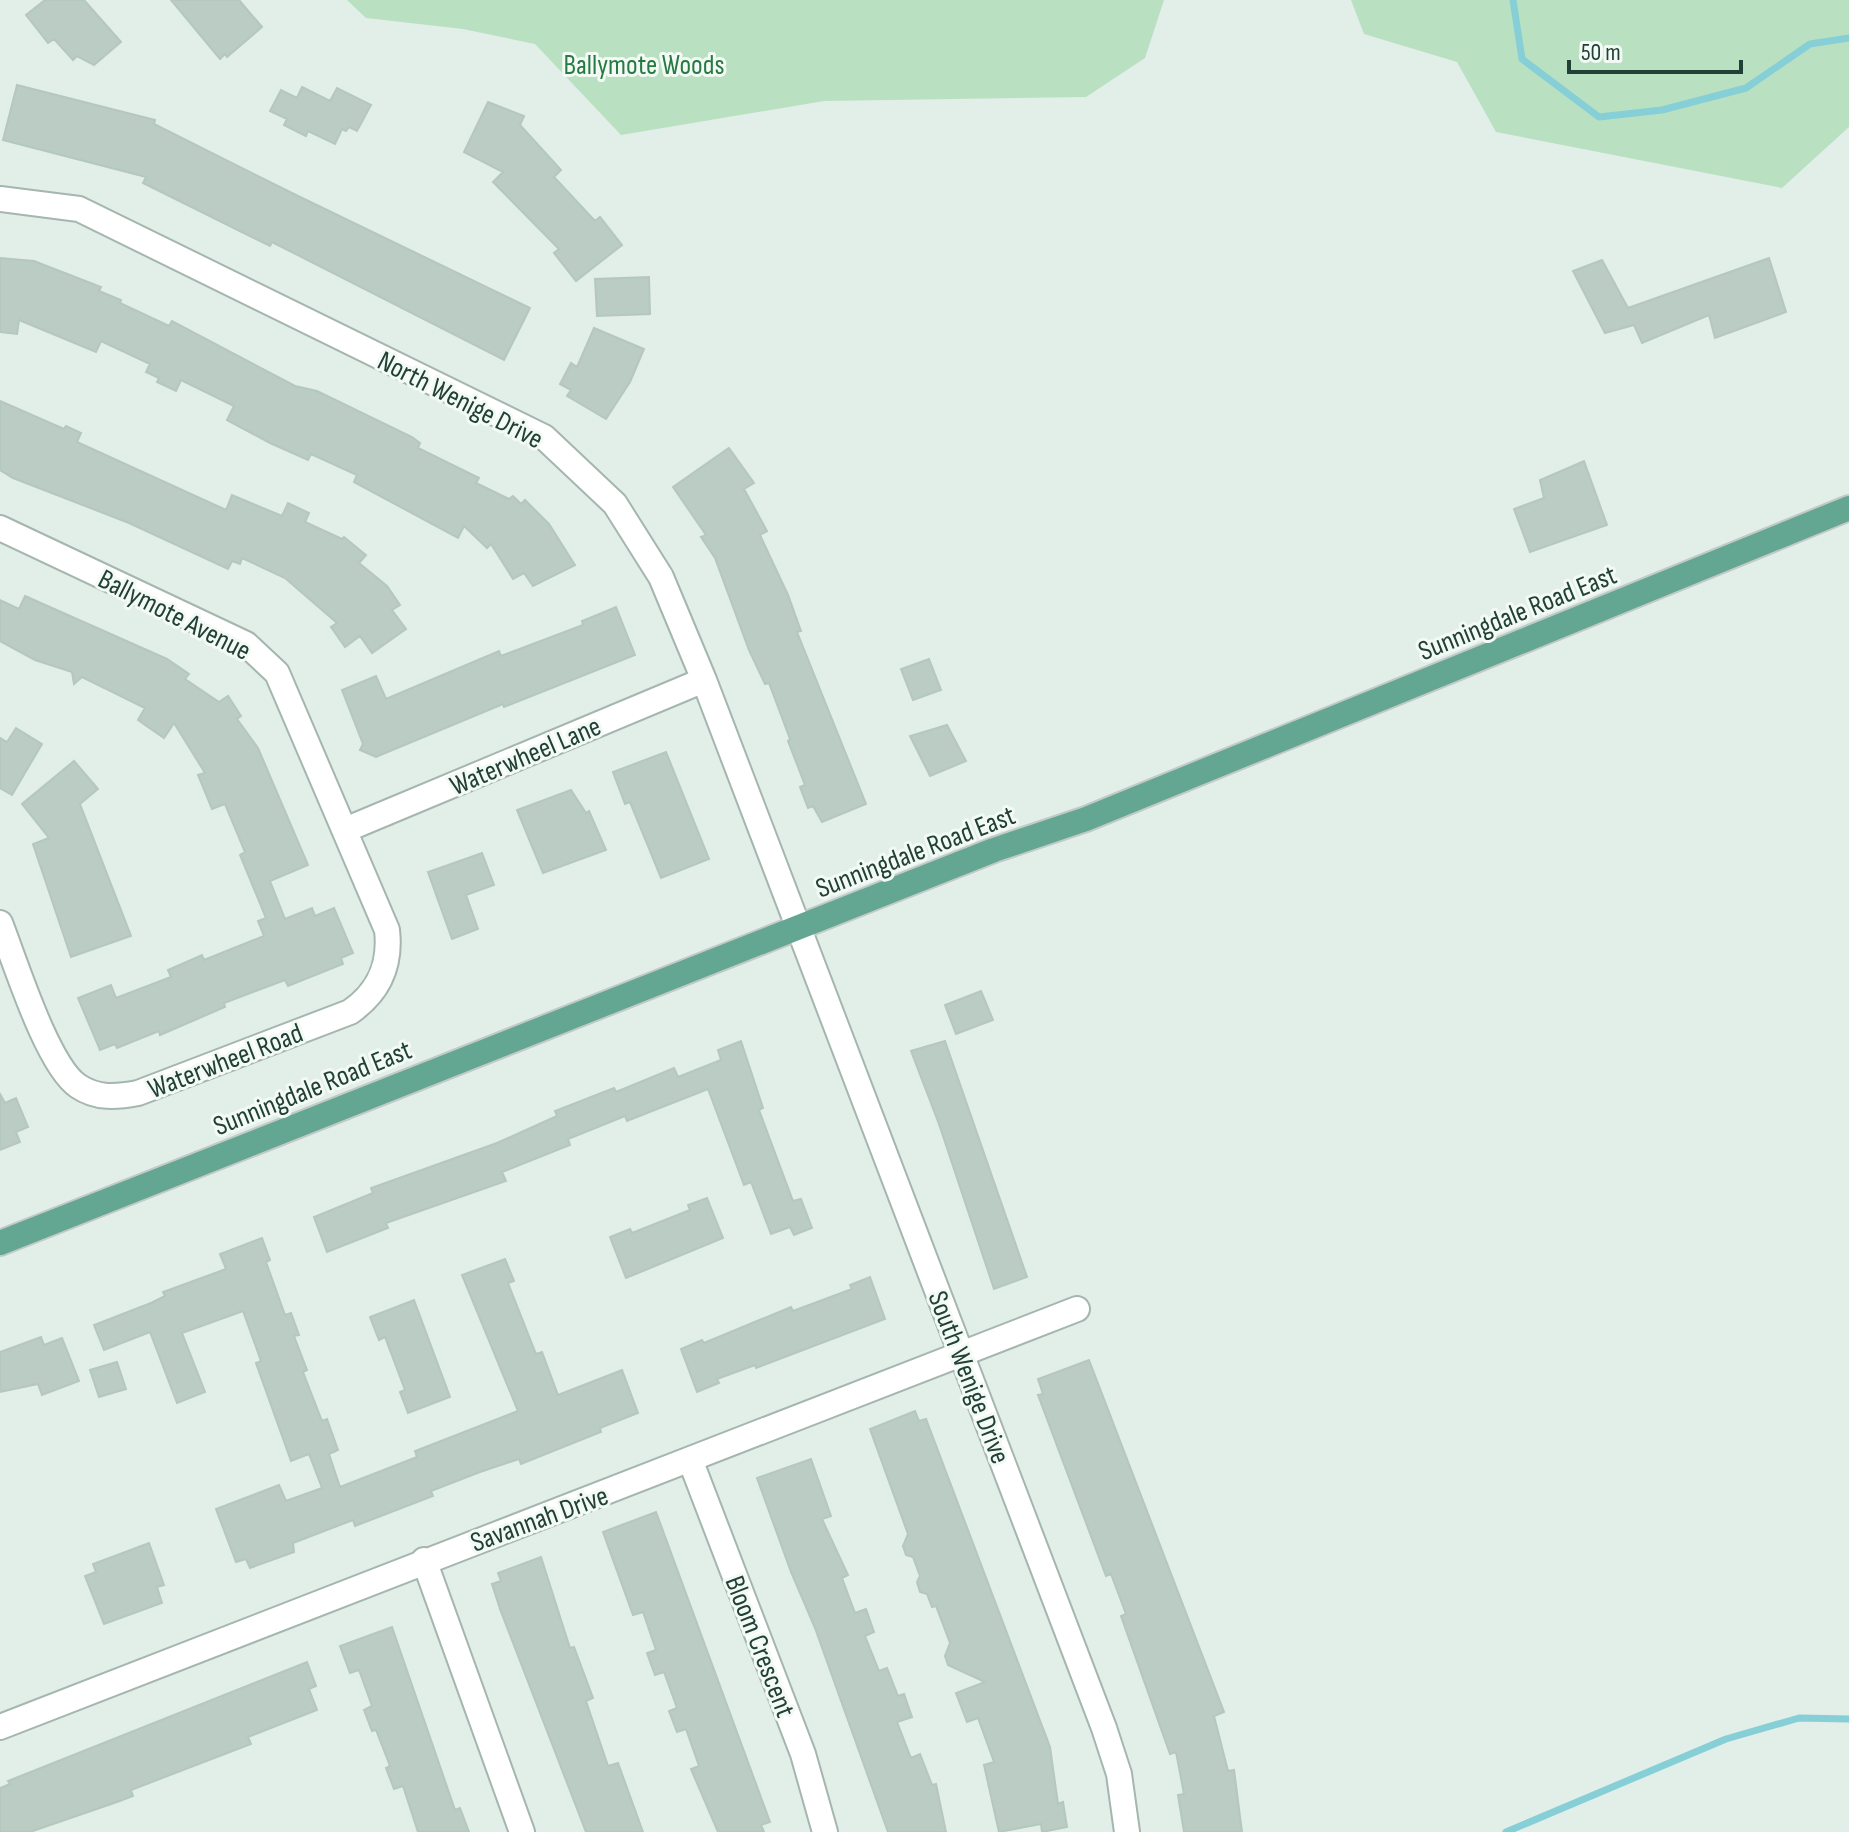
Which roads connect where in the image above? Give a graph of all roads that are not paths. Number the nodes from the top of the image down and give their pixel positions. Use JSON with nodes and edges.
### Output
{"nodes":[{"id":1,"x":0,"y":199,"type":"edge"},
{"id":2,"x":1849,"y":508,"type":"edge"},
{"id":3,"x":0,"y":528,"type":"edge"},
{"id":4,"x":704,"y":680,"type":"junction"},
{"id":5,"x":345,"y":830,"type":"junction"},
{"id":6,"x":0,"y":923,"type":"edge"},
{"id":7,"x":797,"y":928,"type":"junction"},
{"id":8,"x":0,"y":1243,"type":"edge"},
{"id":9,"x":1077,"y":1309,"type":"dead end"},
{"id":10,"x":961,"y":1354,"type":"junction"},
{"id":11,"x":691,"y":1462,"type":"junction"},
{"id":12,"x":424,"y":1560,"type":"junction"},
{"id":13,"x":0,"y":1727,"type":"edge"},
{"id":14,"x":522,"y":1832,"type":"edge"},
{"id":15,"x":825,"y":1832,"type":"edge"},
{"id":16,"x":1127,"y":1832,"type":"edge"}],
"edges":[{"from":1,"to":4,"type":"street","name":"North Wenige Drive"},
{"from":2,"to":7,"type":"main road","name":"Sunningdale Road East"},
{"from":3,"to":5,"type":"street","name":"Ballymote Avenue"},
{"from":4,"to":5,"type":"street","name":"Waterwheel Lane"},
{"from":4,"to":7,"type":"street","name":"North Wenige Drive"},
{"from":5,"to":6,"type":"street","name":"Waterwheel Road"},
{"from":7,"to":8,"type":"main road","name":"Sunningdale Road East"},
{"from":7,"to":10,"type":"street","name":"South Wenige Drive"},
{"from":9,"to":10,"type":"street","name":"Savannah Drive"},
{"from":10,"to":11,"type":"street","name":"Savannah Drive"},
{"from":10,"to":16,"type":"street","name":"South Wenige Drive"},
{"from":11,"to":12,"type":"street","name":"Savannah Drive"},
{"from":11,"to":15,"type":"street","name":"Bloom Crescent"},
{"from":12,"to":13,"type":"street","name":"Savannah Drive"},
{"from":12,"to":14,"type":"street"}]}
